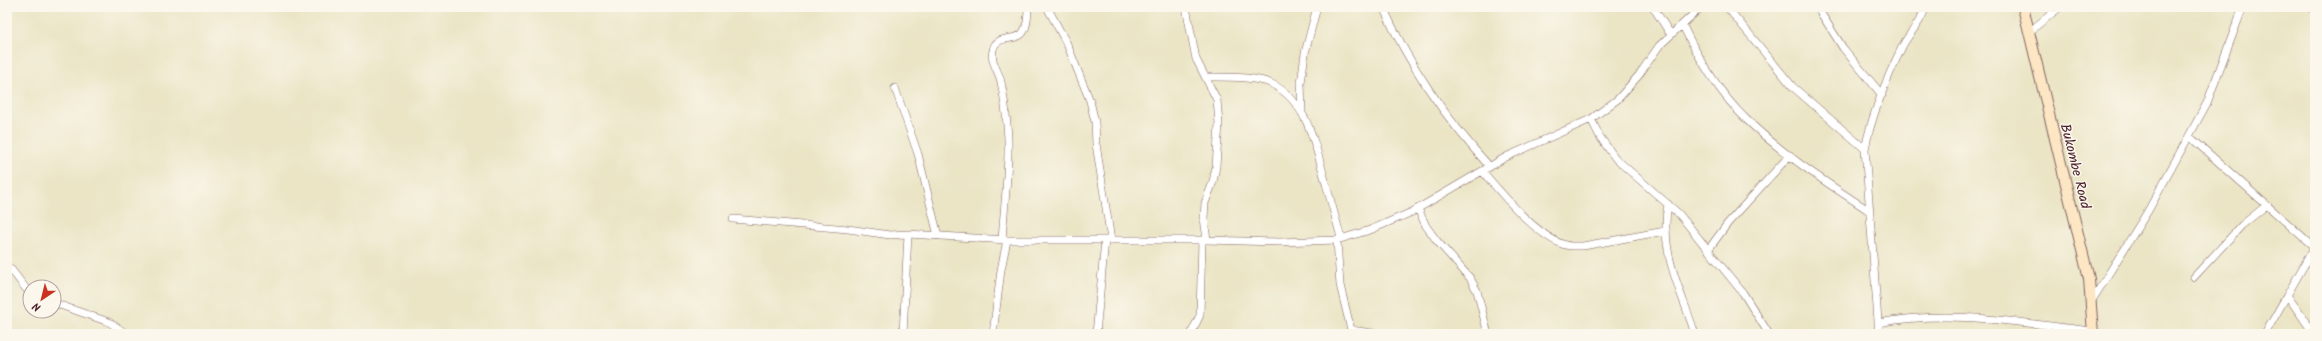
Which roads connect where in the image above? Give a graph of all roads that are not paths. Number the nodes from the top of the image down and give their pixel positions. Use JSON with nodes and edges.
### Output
{"nodes":[{"id":1,"x":1028,"y":7,"type":"edge"},
{"id":2,"x":1047,"y":7,"type":"edge"},
{"id":3,"x":1186,"y":7,"type":"edge"},
{"id":4,"x":1317,"y":7,"type":"edge"},
{"id":5,"x":1383,"y":7,"type":"edge"},
{"id":6,"x":1653,"y":7,"type":"edge"},
{"id":7,"x":1701,"y":7,"type":"edge"},
{"id":8,"x":1727,"y":7,"type":"edge"},
{"id":9,"x":1817,"y":7,"type":"edge"},
{"id":10,"x":1925,"y":7,"type":"edge"},
{"id":11,"x":2023,"y":7,"type":"edge"},
{"id":12,"x":2060,"y":7,"type":"edge"},
{"id":13,"x":2244,"y":7,"type":"edge"},
{"id":14,"x":2310,"y":7,"type":"edge"},
{"id":15,"x":2315,"y":11,"type":"edge"},
{"id":16,"x":1683,"y":26,"type":"junction"},
{"id":17,"x":2029,"y":32,"type":"junction"},
{"id":18,"x":1671,"y":36,"type":"junction"},
{"id":19,"x":1206,"y":77,"type":"junction"},
{"id":20,"x":895,"y":88,"type":"dead end"},
{"id":21,"x":1882,"y":94,"type":"junction"},
{"id":22,"x":1302,"y":113,"type":"junction"},
{"id":23,"x":1591,"y":119,"type":"junction"},
{"id":24,"x":2189,"y":136,"type":"junction"},
{"id":25,"x":1865,"y":149,"type":"junction"},
{"id":26,"x":1790,"y":155,"type":"junction"},
{"id":27,"x":1490,"y":167,"type":"junction"},
{"id":28,"x":1483,"y":172,"type":"junction"},
{"id":29,"x":1668,"y":204,"type":"junction"},
{"id":30,"x":2267,"y":205,"type":"junction"},
{"id":31,"x":1418,"y":208,"type":"junction"},
{"id":32,"x":1868,"y":210,"type":"junction"},
{"id":33,"x":734,"y":219,"type":"dead end"},
{"id":34,"x":1665,"y":231,"type":"junction"},
{"id":35,"x":908,"y":234,"type":"junction"},
{"id":36,"x":938,"y":236,"type":"junction"},
{"id":37,"x":1339,"y":239,"type":"junction"},
{"id":38,"x":1004,"y":240,"type":"junction"},
{"id":39,"x":1108,"y":240,"type":"junction"},
{"id":40,"x":1204,"y":240,"type":"junction"},
{"id":41,"x":2315,"y":246,"type":"edge"},
{"id":42,"x":1708,"y":250,"type":"junction"},
{"id":43,"x":7,"y":268,"type":"edge"},
{"id":44,"x":2194,"y":277,"type":"dead end"},
{"id":45,"x":22,"y":284,"type":"edge"},
{"id":46,"x":2287,"y":295,"type":"junction"},
{"id":47,"x":2091,"y":302,"type":"junction"},
{"id":48,"x":62,"y":305,"type":"edge"},
{"id":49,"x":1878,"y":323,"type":"junction"},
{"id":50,"x":1351,"y":332,"type":"edge"},
{"id":51,"x":2093,"y":332,"type":"edge"},
{"id":52,"x":127,"y":334,"type":"edge"},
{"id":53,"x":903,"y":334,"type":"edge"},
{"id":54,"x":993,"y":334,"type":"edge"},
{"id":55,"x":1096,"y":334,"type":"edge"},
{"id":56,"x":1191,"y":334,"type":"edge"},
{"id":57,"x":1379,"y":334,"type":"edge"},
{"id":58,"x":1488,"y":334,"type":"edge"},
{"id":59,"x":1695,"y":334,"type":"edge"},
{"id":60,"x":1769,"y":334,"type":"edge"},
{"id":61,"x":1879,"y":334,"type":"edge"},
{"id":62,"x":2265,"y":334,"type":"edge"},
{"id":63,"x":2314,"y":334,"type":"edge"}],
"edges":[{"from":1,"to":38,"type":"street"},
{"from":2,"to":39,"type":"street"},
{"from":3,"to":19,"type":"street"},
{"from":4,"to":22,"type":"street"},
{"from":5,"to":27,"type":"street"},
{"from":6,"to":18,"type":"street"},
{"from":7,"to":16,"type":"street"},
{"from":8,"to":25,"type":"street"},
{"from":9,"to":21,"type":"street"},
{"from":10,"to":21,"type":"street"},
{"from":11,"to":17,"type":"main road","name":"Bukombe Road"},
{"from":12,"to":17,"type":"street"},
{"from":13,"to":24,"type":"street"},
{"from":14,"to":15,"type":"street"},
{"from":16,"to":18,"type":"street"},
{"from":16,"to":26,"type":"street"},
{"from":17,"to":47,"type":"main road","name":"Bukombe Road"},
{"from":18,"to":23,"type":"street"},
{"from":19,"to":22,"type":"street"},
{"from":19,"to":40,"type":"street"},
{"from":20,"to":36,"type":"street"},
{"from":21,"to":25,"type":"street"},
{"from":22,"to":37,"type":"street"},
{"from":23,"to":27,"type":"street"},
{"from":23,"to":29,"type":"street"},
{"from":24,"to":30,"type":"street"},
{"from":24,"to":47,"type":"street"},
{"from":25,"to":32,"type":"street"},
{"from":26,"to":32,"type":"street"},
{"from":26,"to":42,"type":"street"},
{"from":27,"to":28,"type":"street"},
{"from":28,"to":31,"type":"street"},
{"from":28,"to":34,"type":"street"},
{"from":29,"to":34,"type":"street"},
{"from":29,"to":42,"type":"street"},
{"from":30,"to":41,"type":"street"},
{"from":30,"to":44,"type":"street"},
{"from":31,"to":37,"type":"street"},
{"from":31,"to":58,"type":"street"},
{"from":32,"to":49,"type":"street"},
{"from":33,"to":35,"type":"street"},
{"from":34,"to":59,"type":"street"},
{"from":35,"to":36,"type":"street"},
{"from":35,"to":53,"type":"street"},
{"from":36,"to":38,"type":"street"},
{"from":37,"to":40,"type":"street"},
{"from":37,"to":50,"type":"street"},
{"from":38,"to":39,"type":"street"},
{"from":38,"to":54,"type":"street"},
{"from":39,"to":40,"type":"street"},
{"from":39,"to":55,"type":"street"},
{"from":40,"to":56,"type":"street"},
{"from":41,"to":46,"type":"street"},
{"from":42,"to":60,"type":"street"},
{"from":43,"to":45,"type":"street"},
{"from":46,"to":62,"type":"street"},
{"from":46,"to":63,"type":"street"},
{"from":47,"to":51,"type":"main road","name":"Bukombe Road"},
{"from":48,"to":52,"type":"street"},
{"from":49,"to":51,"type":"street"},
{"from":49,"to":61,"type":"street"},
{"from":50,"to":57,"type":"street"}]}
